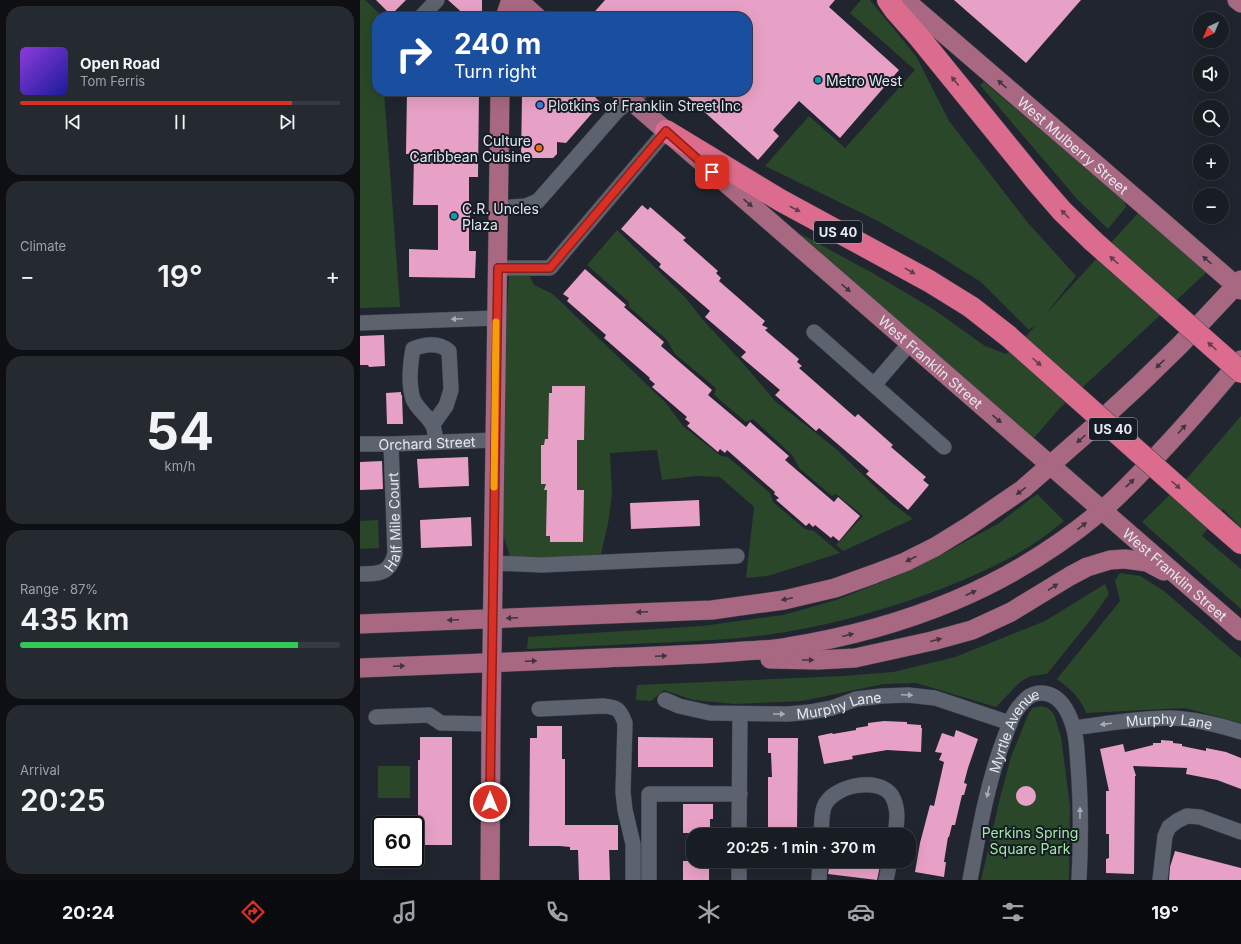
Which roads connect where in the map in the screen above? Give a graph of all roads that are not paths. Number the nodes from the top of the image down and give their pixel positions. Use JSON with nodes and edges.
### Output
{"nodes":[{"id":1,"x":437,"y":0,"type":"edge"},
{"id":2,"x":511,"y":0,"type":"edge"},
{"id":3,"x":518,"y":0,"type":"edge"},
{"id":4,"x":888,"y":0,"type":"edge"},
{"id":5,"x":904,"y":0,"type":"edge"},
{"id":6,"x":1237,"y":0,"type":"edge"},
{"id":7,"x":1241,"y":3,"type":"edge"},
{"id":8,"x":426,"y":12,"type":"edge"},
{"id":9,"x":507,"y":12,"type":"edge"},
{"id":10,"x":531,"y":12,"type":"edge"},
{"id":11,"x":500,"y":96,"type":"edge"},
{"id":12,"x":629,"y":96,"type":"edge"},
{"id":13,"x":633,"y":96,"type":"edge"},
{"id":14,"x":666,"y":131,"type":"junction"},
{"id":15,"x":499,"y":208,"type":"junction"},
{"id":16,"x":498,"y":268,"type":"junction"},
{"id":17,"x":1239,"y":285,"type":"edge"},
{"id":18,"x":496,"y":318,"type":"junction"},
{"id":19,"x":360,"y":322,"type":"edge"},
{"id":20,"x":814,"y":332,"type":"dead end"},
{"id":21,"x":910,"y":343,"type":"junction"},
{"id":22,"x":1241,"y":360,"type":"edge"},
{"id":23,"x":1241,"y":372,"type":"edge"},
{"id":24,"x":874,"y":385,"type":"junction"},
{"id":25,"x":433,"y":424,"type":"junction"},
{"id":26,"x":494,"y":440,"type":"junction"},
{"id":27,"x":436,"y":442,"type":"junction"},
{"id":28,"x":360,"y":444,"type":"edge"},
{"id":29,"x":391,"y":444,"type":"junction"},
{"id":30,"x":944,"y":447,"type":"dead end"},
{"id":31,"x":1051,"y":466,"type":"junction"},
{"id":32,"x":1102,"y":510,"type":"junction"},
{"id":33,"x":1241,"y":543,"type":"edge"},
{"id":34,"x":737,"y":556,"type":"dead end"},
{"id":35,"x":493,"y":563,"type":"junction"},
{"id":36,"x":360,"y":574,"type":"edge"},
{"id":37,"x":1181,"y":578,"type":"junction"},
{"id":38,"x":492,"y":619,"type":"junction"},
{"id":39,"x":360,"y":624,"type":"edge"},
{"id":40,"x":1241,"y":631,"type":"edge"},
{"id":41,"x":713,"y":654,"type":"junction"},
{"id":42,"x":492,"y":662,"type":"junction"},
{"id":43,"x":360,"y":668,"type":"edge"},
{"id":44,"x":665,"y":700,"type":"dead end"},
{"id":45,"x":540,"y":709,"type":"dead end"},
{"id":46,"x":740,"y":714,"type":"junction"},
{"id":47,"x":376,"y":717,"type":"dead end"},
{"id":48,"x":1010,"y":723,"type":"junction"},
{"id":49,"x":491,"y":724,"type":"junction"},
{"id":50,"x":1074,"y":728,"type":"junction"},
{"id":51,"x":1241,"y":732,"type":"edge"},
{"id":52,"x":740,"y":794,"type":"junction"},
{"id":53,"x":740,"y":828,"type":"edge"},
{"id":54,"x":822,"y":828,"type":"edge"},
{"id":55,"x":896,"y":828,"type":"edge"},
{"id":56,"x":1241,"y":832,"type":"edge"},
{"id":57,"x":739,"y":868,"type":"edge"},
{"id":58,"x":820,"y":868,"type":"edge"},
{"id":59,"x":889,"y":868,"type":"edge"},
{"id":60,"x":490,"y":880,"type":"edge"},
{"id":61,"x":633,"y":880,"type":"edge"},
{"id":62,"x":649,"y":880,"type":"edge"},
{"id":63,"x":739,"y":880,"type":"edge"},
{"id":64,"x":819,"y":880,"type":"edge"},
{"id":65,"x":886,"y":880,"type":"edge"},
{"id":66,"x":970,"y":880,"type":"edge"},
{"id":67,"x":1079,"y":880,"type":"edge"},
{"id":68,"x":1160,"y":880,"type":"edge"}],
"edges":[{"from":1,"to":8,"type":"street"},
{"from":2,"to":9,"type":"main road"},
{"from":3,"to":10,"type":"main road"},
{"from":23,"to":4,"type":"highway","one_way":true,"bridge":true},
{"from":17,"to":5,"type":"main road","name":"West Mulberry Street","one_way":true},
{"from":6,"to":7,"type":"main road"},
{"from":11,"to":15,"type":"main road"},
{"from":12,"to":15,"type":"street"},
{"from":13,"to":14,"type":"main road","name":"West Franklin Street","number":"US 40"},
{"from":14,"to":16,"type":"street"},
{"from":14,"to":21,"type":"main road","name":"West Franklin Street","one_way":true},
{"from":14,"to":33,"type":"highway","number":"US 40","one_way":true,"bridge":true},
{"from":15,"to":16,"type":"main road"},
{"from":16,"to":18,"type":"main road"},
{"from":17,"to":31,"type":"main road","one_way":true},
{"from":18,"to":19,"type":"street","one_way":true},
{"from":18,"to":26,"type":"main road"},
{"from":20,"to":24,"type":"street"},
{"from":21,"to":24,"type":"street"},
{"from":21,"to":31,"type":"main road","name":"West Franklin Street","one_way":true},
{"from":32,"to":22,"type":"main road","one_way":true},
{"from":24,"to":30,"type":"street"},
{"from":25,"to":25,"type":"street"},
{"from":25,"to":27,"type":"street"},
{"from":26,"to":27,"type":"street","name":"Orchard Street"},
{"from":26,"to":35,"type":"main road"},
{"from":27,"to":29,"type":"street","name":"Orchard Street"},
{"from":28,"to":29,"type":"street","name":"Orchard Street"},
{"from":29,"to":36,"type":"street","name":"Half Mile Court"},
{"from":31,"to":32,"type":"main road","name":"West Franklin Street"},
{"from":31,"to":38,"type":"main road","one_way":true},
{"from":32,"to":37,"type":"main road","name":"West Franklin Street"},
{"from":41,"to":32,"type":"main road","one_way":true},
{"from":34,"to":35,"type":"street"},
{"from":35,"to":38,"type":"main road"},
{"from":37,"to":40,"type":"main road","name":"West Franklin Street"},
{"from":41,"to":37,"type":"main road","one_way":true},
{"from":38,"to":39,"type":"main road","one_way":true},
{"from":38,"to":42,"type":"main road"},
{"from":42,"to":41,"type":"main road","one_way":true},
{"from":43,"to":42,"type":"main road","one_way":true},
{"from":42,"to":49,"type":"main road"},
{"from":44,"to":46,"type":"street","name":"Murphy Lane"},
{"from":45,"to":61,"type":"street"},
{"from":46,"to":48,"type":"street","name":"Murphy Lane","one_way":true},
{"from":46,"to":52,"type":"street"},
{"from":47,"to":49,"type":"street"},
{"from":48,"to":50,"type":"street","name":"Myrtle Avenue"},
{"from":48,"to":66,"type":"street","name":"Myrtle Avenue","one_way":true},
{"from":49,"to":60,"type":"main road"},
{"from":51,"to":50,"type":"street","name":"Murphy Lane","one_way":true},
{"from":67,"to":50,"type":"street","name":"Myrtle Avenue","one_way":true},
{"from":52,"to":53,"type":"street"},
{"from":52,"to":62,"type":"street"},
{"from":54,"to":55,"type":"street"},
{"from":56,"to":68,"type":"street"},
{"from":57,"to":63,"type":"street"},
{"from":58,"to":64,"type":"street"},
{"from":59,"to":65,"type":"street"}]}
